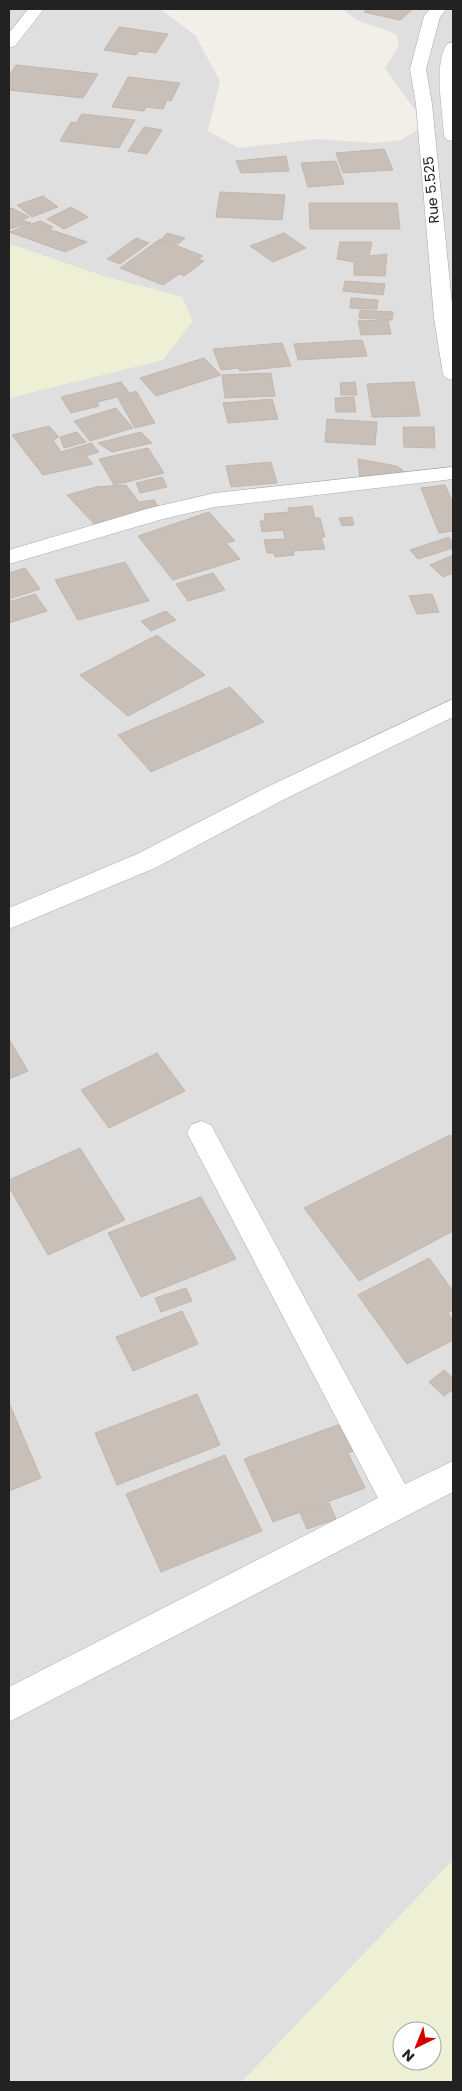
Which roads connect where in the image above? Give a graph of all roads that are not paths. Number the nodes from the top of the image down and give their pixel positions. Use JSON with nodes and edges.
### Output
{"nodes":[{"id":1,"x":36,"y":9,"type":"edge"},
{"id":2,"x":438,"y":9,"type":"edge"},
{"id":3,"x":9,"y":43,"type":"edge"},
{"id":4,"x":453,"y":48,"type":"edge"},
{"id":5,"x":453,"y":136,"type":"edge"},
{"id":6,"x":453,"y":374,"type":"edge"},
{"id":7,"x":453,"y":473,"type":"edge"},
{"id":8,"x":9,"y":557,"type":"edge"},
{"id":9,"x":453,"y":707,"type":"edge"},
{"id":10,"x":9,"y":918,"type":"edge"},
{"id":11,"x":202,"y":1133,"type":"dead end"},
{"id":12,"x":453,"y":1476,"type":"edge"},
{"id":13,"x":399,"y":1504,"type":"junction"},
{"id":14,"x":9,"y":1705,"type":"edge"}],
"edges":[{"from":1,"to":3,"type":"street"},
{"from":2,"to":6,"type":"street","name":"Rue 5.525"},
{"from":4,"to":5,"type":"street"},
{"from":7,"to":8,"type":"street"},
{"from":9,"to":10,"type":"street"},
{"from":11,"to":13,"type":"street"},
{"from":12,"to":13,"type":"street"},
{"from":13,"to":14,"type":"street"}]}
